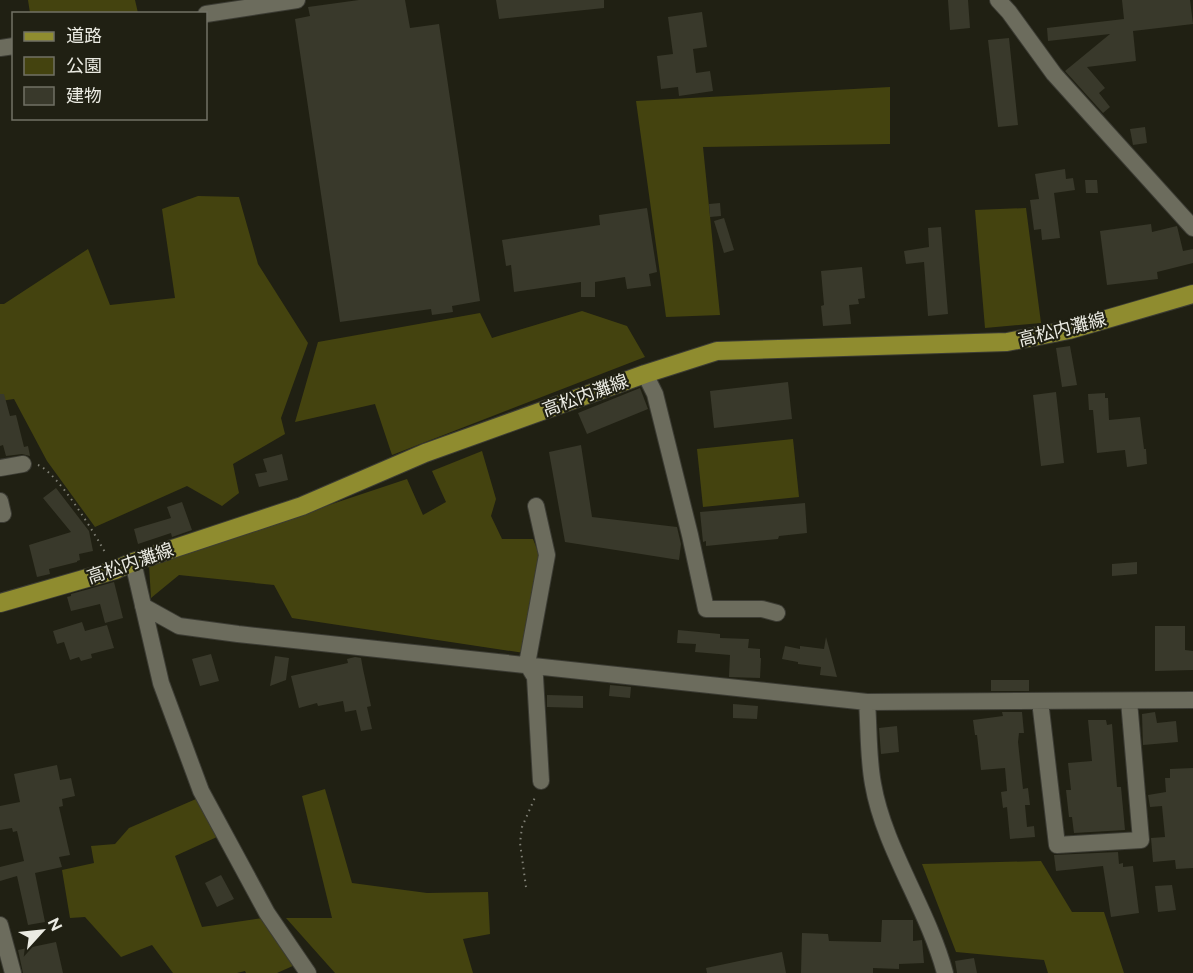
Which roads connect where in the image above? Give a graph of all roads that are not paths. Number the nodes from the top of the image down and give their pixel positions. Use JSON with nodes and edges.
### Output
{"nodes":[{"id":1,"x":297,"y":0,"type":"edge"},
{"id":2,"x":998,"y":0,"type":"edge"},
{"id":3,"x":207,"y":14,"type":"edge"},
{"id":4,"x":1193,"y":228,"type":"edge"},
{"id":5,"x":1193,"y":294,"type":"edge"},
{"id":6,"x":645,"y":374,"type":"junction"},
{"id":7,"x":23,"y":464,"type":"road end"},
{"id":8,"x":0,"y":468,"type":"edge"},
{"id":9,"x":0,"y":501,"type":"edge"},
{"id":10,"x":536,"y":506,"type":"dead end"},
{"id":11,"x":0,"y":514,"type":"edge"},
{"id":12,"x":132,"y":561,"type":"junction"},
{"id":13,"x":0,"y":603,"type":"edge"},
{"id":14,"x":143,"y":606,"type":"junction"},
{"id":15,"x":777,"y":613,"type":"dead end"},
{"id":16,"x":527,"y":664,"type":"junction"},
{"id":17,"x":1129,"y":700,"type":"junction"},
{"id":18,"x":1193,"y":700,"type":"edge"},
{"id":19,"x":1040,"y":701,"type":"junction"},
{"id":20,"x":867,"y":702,"type":"junction"},
{"id":21,"x":542,"y":781,"type":"road end"},
{"id":22,"x":0,"y":925,"type":"edge"},
{"id":23,"x":13,"y":973,"type":"edge"},
{"id":24,"x":308,"y":973,"type":"edge"},
{"id":25,"x":945,"y":973,"type":"edge"}],
"edges":[{"from":1,"to":3,"type":"street"},
{"from":2,"to":4,"type":"street"},
{"from":5,"to":6,"type":"main road","name":"高松内灘線"},
{"from":6,"to":12,"type":"main road","name":"高松内灘線"},
{"from":6,"to":15,"type":"street"},
{"from":7,"to":8,"type":"street"},
{"from":9,"to":11,"type":"street"},
{"from":10,"to":16,"type":"street"},
{"from":12,"to":13,"type":"main road","name":"高松内灘線"},
{"from":12,"to":14,"type":"street"},
{"from":14,"to":16,"type":"street"},
{"from":14,"to":24,"type":"street"},
{"from":16,"to":20,"type":"street"},
{"from":16,"to":21,"type":"street"},
{"from":17,"to":18,"type":"street"},
{"from":17,"to":19,"type":"street"},
{"from":17,"to":19,"type":"street"},
{"from":19,"to":20,"type":"street"},
{"from":20,"to":25,"type":"street"},
{"from":22,"to":23,"type":"street"}]}
